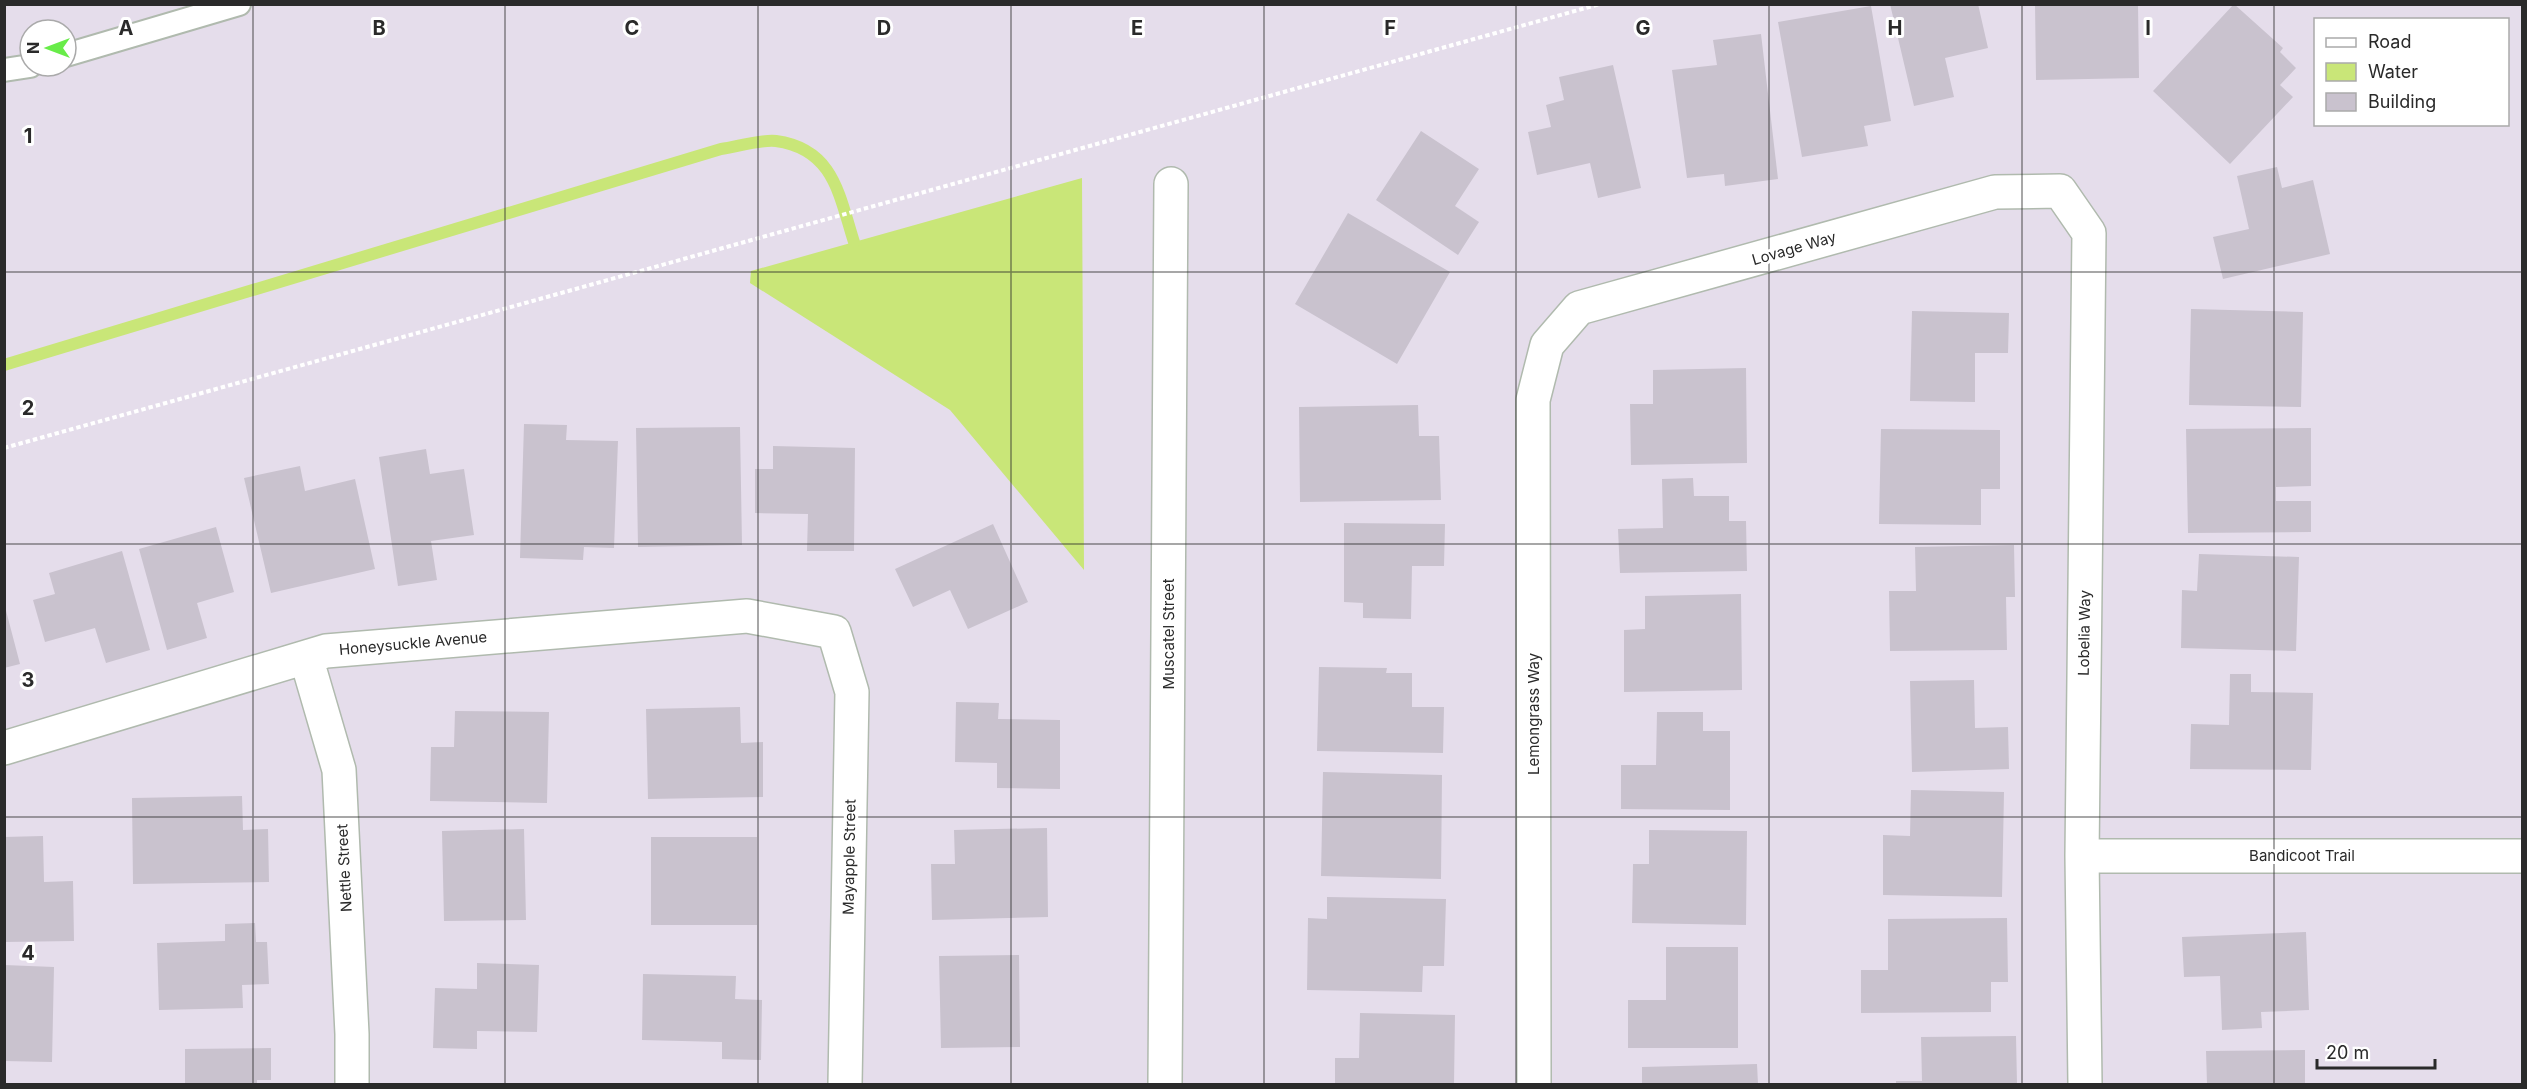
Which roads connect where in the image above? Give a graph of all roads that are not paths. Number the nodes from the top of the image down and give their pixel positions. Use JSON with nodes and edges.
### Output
{"nodes":[{"id":1,"x":238,"y":4,"type":"edge"},
{"id":2,"x":78,"y":51,"type":"edge"},
{"id":3,"x":1171,"y":184,"type":"dead end"},
{"id":4,"x":2060,"y":191,"type":"joint"},
{"id":5,"x":1547,"y":345,"type":"joint"},
{"id":6,"x":834,"y":632,"type":"joint"},
{"id":7,"x":306,"y":657,"type":"junction"},
{"id":8,"x":4,"y":748,"type":"edge"},
{"id":9,"x":2082,"y":856,"type":"junction"},
{"id":10,"x":2523,"y":856,"type":"edge"},
{"id":11,"x":352,"y":1084,"type":"edge"},
{"id":12,"x":845,"y":1084,"type":"edge"},
{"id":13,"x":1165,"y":1084,"type":"edge"},
{"id":14,"x":1534,"y":1084,"type":"edge"},
{"id":15,"x":2085,"y":1084,"type":"edge"}],
"edges":[{"from":1,"to":2,"type":"lane"},
{"from":3,"to":13,"type":"street","name":"Muscatel Street"},
{"from":4,"to":5,"type":"street","name":"Lovage Way"},
{"from":4,"to":9,"type":"street","name":"Lobelia Way"},
{"from":5,"to":14,"type":"street","name":"Lemongrass Way"},
{"from":6,"to":7,"type":"street","name":"Honeysuckle Avenue"},
{"from":6,"to":12,"type":"street","name":"Mayapple Street"},
{"from":7,"to":8,"type":"street","name":"Honeysuckle Avenue"},
{"from":7,"to":11,"type":"street","name":"Nettle Street"},
{"from":9,"to":10,"type":"street","name":"Bandicoot Trail"},
{"from":9,"to":15,"type":"street","name":"Lobelia Way"}]}
